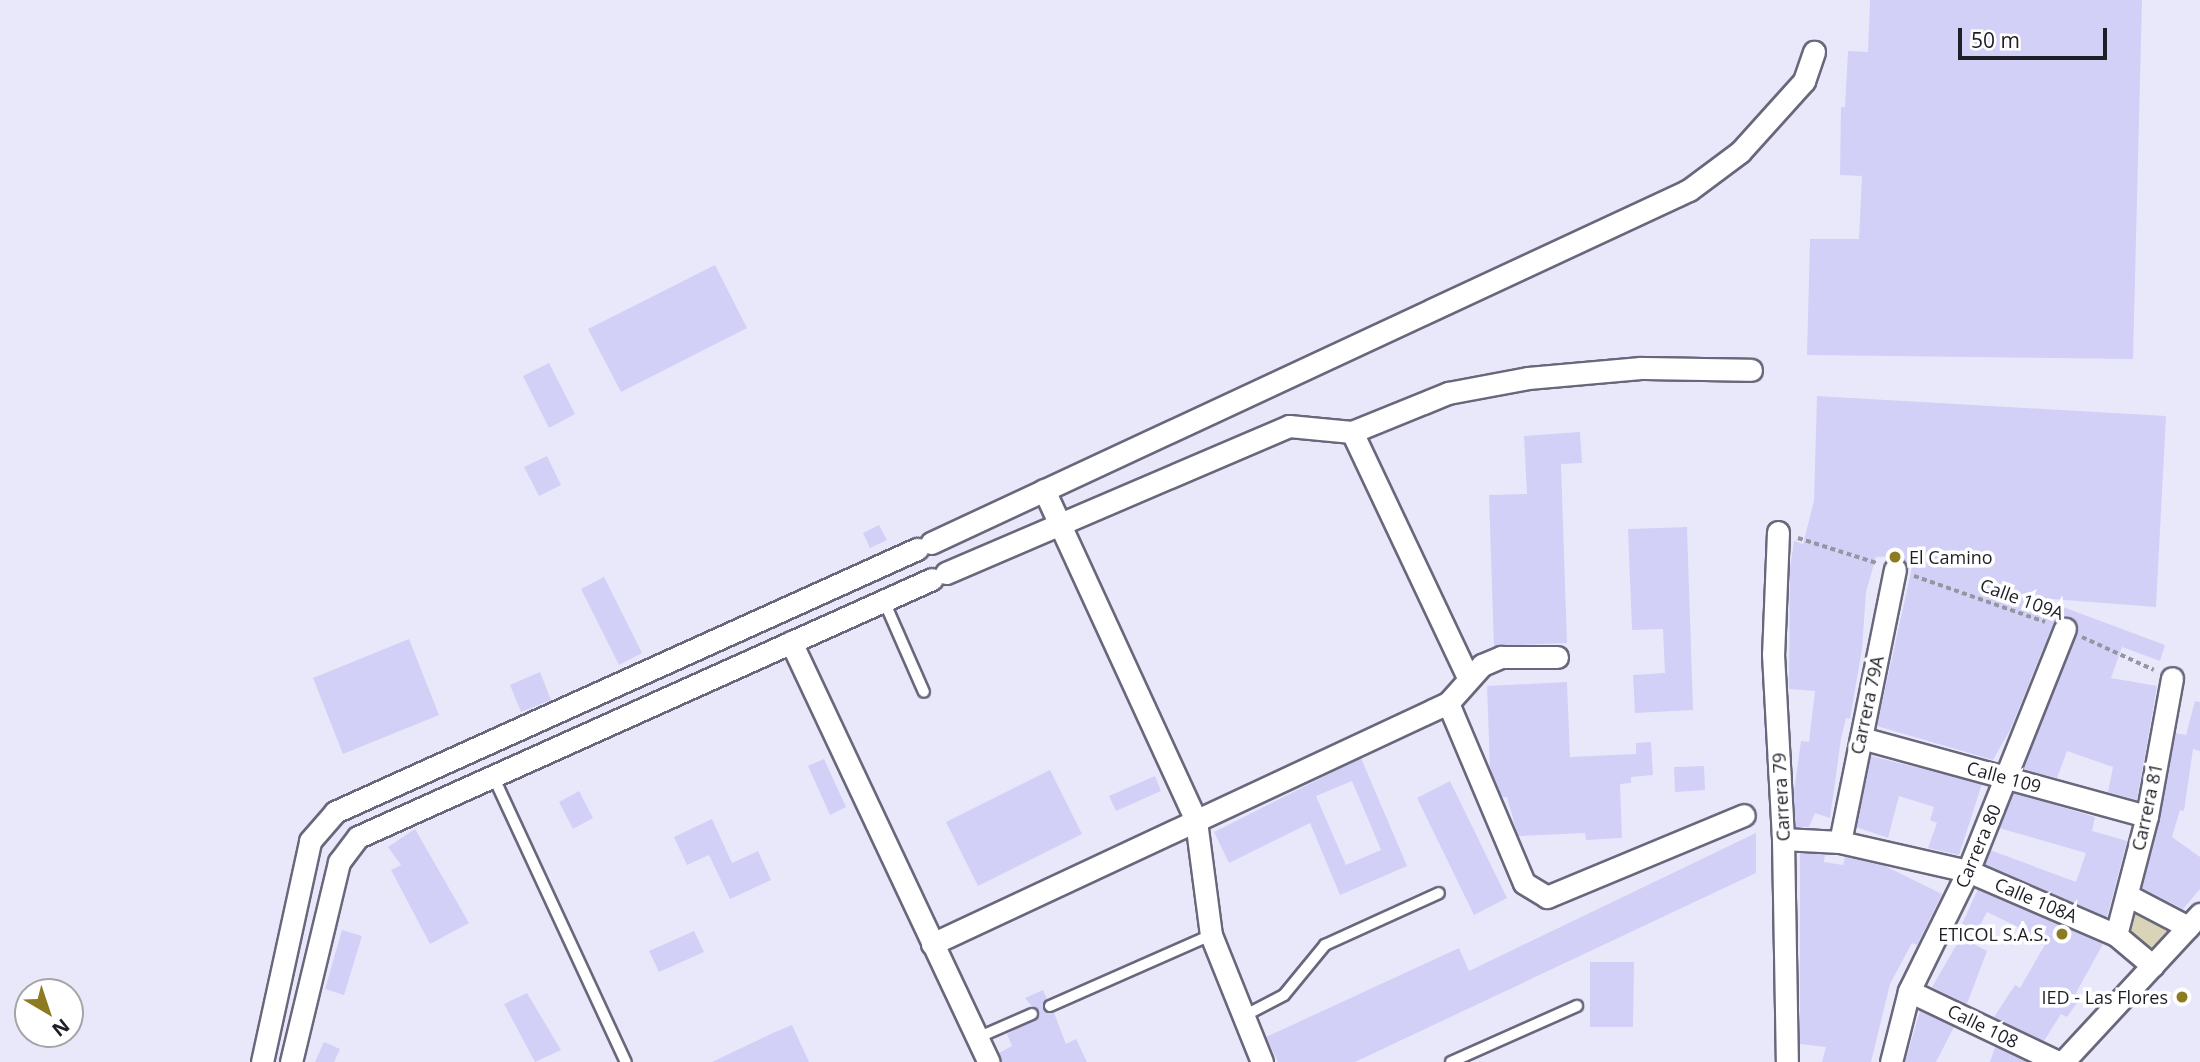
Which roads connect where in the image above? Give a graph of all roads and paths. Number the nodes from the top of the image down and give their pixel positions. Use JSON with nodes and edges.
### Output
{"nodes":[{"id":1,"x":1814,"y":52,"type":"dead end"},
{"id":2,"x":1751,"y":370,"type":"dead end"},
{"id":3,"x":1352,"y":432,"type":"junction"},
{"id":4,"x":1044,"y":490,"type":"junction"},
{"id":5,"x":1058,"y":522,"type":"junction"},
{"id":6,"x":1779,"y":532,"type":"joint"},
{"id":7,"x":1895,"y":569,"type":"junction"},
{"id":8,"x":884,"y":601,"type":"junction"},
{"id":9,"x":2065,"y":629,"type":"junction"},
{"id":10,"x":791,"y":642,"type":"junction"},
{"id":11,"x":1557,"y":657,"type":"dead end"},
{"id":12,"x":1468,"y":677,"type":"junction"},
{"id":13,"x":2172,"y":678,"type":"joint"},
{"id":14,"x":924,"y":692,"type":"dead end"},
{"id":15,"x":1448,"y":704,"type":"junction"},
{"id":16,"x":1861,"y":738,"type":"junction"},
{"id":17,"x":493,"y":776,"type":"junction"},
{"id":18,"x":2007,"y":778,"type":"junction"},
{"id":19,"x":1744,"y":815,"type":"dead end"},
{"id":20,"x":2147,"y":816,"type":"junction"},
{"id":21,"x":1196,"y":821,"type":"junction"},
{"id":22,"x":1783,"y":839,"type":"junction"},
{"id":23,"x":1840,"y":842,"type":"junction"},
{"id":24,"x":1968,"y":872,"type":"junction"},
{"id":25,"x":1439,"y":893,"type":"dead end"},
{"id":26,"x":2127,"y":895,"type":"junction"},
{"id":27,"x":2194,"y":920,"type":"edge"},
{"id":28,"x":1211,"y":935,"type":"junction"},
{"id":29,"x":2116,"y":935,"type":"junction"},
{"id":30,"x":932,"y":944,"type":"junction"},
{"id":31,"x":2153,"y":966,"type":"junction"},
{"id":32,"x":1909,"y":991,"type":"junction"},
{"id":33,"x":1050,"y":1006,"type":"dead end"},
{"id":34,"x":1577,"y":1006,"type":"dead end"},
{"id":35,"x":1032,"y":1014,"type":"dead end"},
{"id":36,"x":1242,"y":1017,"type":"junction"},
{"id":37,"x":977,"y":1038,"type":"junction"},
{"id":38,"x":262,"y":1062,"type":"edge"},
{"id":39,"x":291,"y":1062,"type":"edge"},
{"id":40,"x":626,"y":1062,"type":"edge"},
{"id":41,"x":989,"y":1062,"type":"edge"},
{"id":42,"x":1262,"y":1062,"type":"edge"},
{"id":43,"x":1451,"y":1062,"type":"edge"},
{"id":44,"x":1787,"y":1062,"type":"edge"},
{"id":45,"x":1891,"y":1062,"type":"edge"},
{"id":46,"x":2060,"y":1062,"type":"edge"}],
"edges":[{"from":1,"to":4,"type":"street"},
{"from":2,"to":3,"type":"street"},
{"from":3,"to":5,"type":"street"},
{"from":3,"to":12,"type":"street"},
{"from":4,"to":5,"type":"street"},
{"from":4,"to":38,"type":"street"},
{"from":5,"to":8,"type":"street"},
{"from":5,"to":21,"type":"street"},
{"from":6,"to":7,"type":"path","name":"Calle 109A"},
{"from":6,"to":22,"type":"street","name":"Carrera 79"},
{"from":7,"to":9,"type":"path","name":"Calle 109A"},
{"from":7,"to":16,"type":"street","name":"Carrera 79A"},
{"from":8,"to":10,"type":"street"},
{"from":8,"to":14,"type":"lane"},
{"from":9,"to":13,"type":"path","name":"Calle 109A"},
{"from":9,"to":18,"type":"street","name":"Carrera 80"},
{"from":10,"to":17,"type":"street"},
{"from":10,"to":30,"type":"street"},
{"from":11,"to":12,"type":"street"},
{"from":12,"to":15,"type":"street"},
{"from":13,"to":20,"type":"street","name":"Carrera 81"},
{"from":15,"to":19,"type":"street"},
{"from":15,"to":21,"type":"street"},
{"from":16,"to":18,"type":"street","name":"Calle 109"},
{"from":16,"to":23,"type":"street","name":"Carrera 79A"},
{"from":17,"to":39,"type":"street"},
{"from":17,"to":40,"type":"lane"},
{"from":18,"to":20,"type":"street","name":"Calle 109"},
{"from":18,"to":24,"type":"street","name":"Carrera 80"},
{"from":20,"to":26,"type":"street","name":"Carrera 81"},
{"from":21,"to":28,"type":"street"},
{"from":21,"to":30,"type":"street"},
{"from":22,"to":23,"type":"street","name":"Calle 108A"},
{"from":22,"to":44,"type":"street","name":"Carrera 79"},
{"from":23,"to":24,"type":"street","name":"Calle 108A"},
{"from":24,"to":29,"type":"street","name":"Calle 108A"},
{"from":24,"to":32,"type":"street","name":"Carrera 80"},
{"from":25,"to":36,"type":"lane"},
{"from":26,"to":27,"type":"street"},
{"from":26,"to":29,"type":"street","name":"Carrera 81"},
{"from":27,"to":31,"type":"street"},
{"from":28,"to":33,"type":"lane"},
{"from":28,"to":36,"type":"street"},
{"from":29,"to":31,"type":"street","name":"Calle 108A"},
{"from":30,"to":37,"type":"street"},
{"from":31,"to":46,"type":"street"},
{"from":32,"to":45,"type":"street","name":"Carrera 80"},
{"from":32,"to":46,"type":"street","name":"Calle 108"},
{"from":34,"to":43,"type":"lane"},
{"from":35,"to":37,"type":"lane"},
{"from":36,"to":42,"type":"street"},
{"from":37,"to":41,"type":"street"}]}
